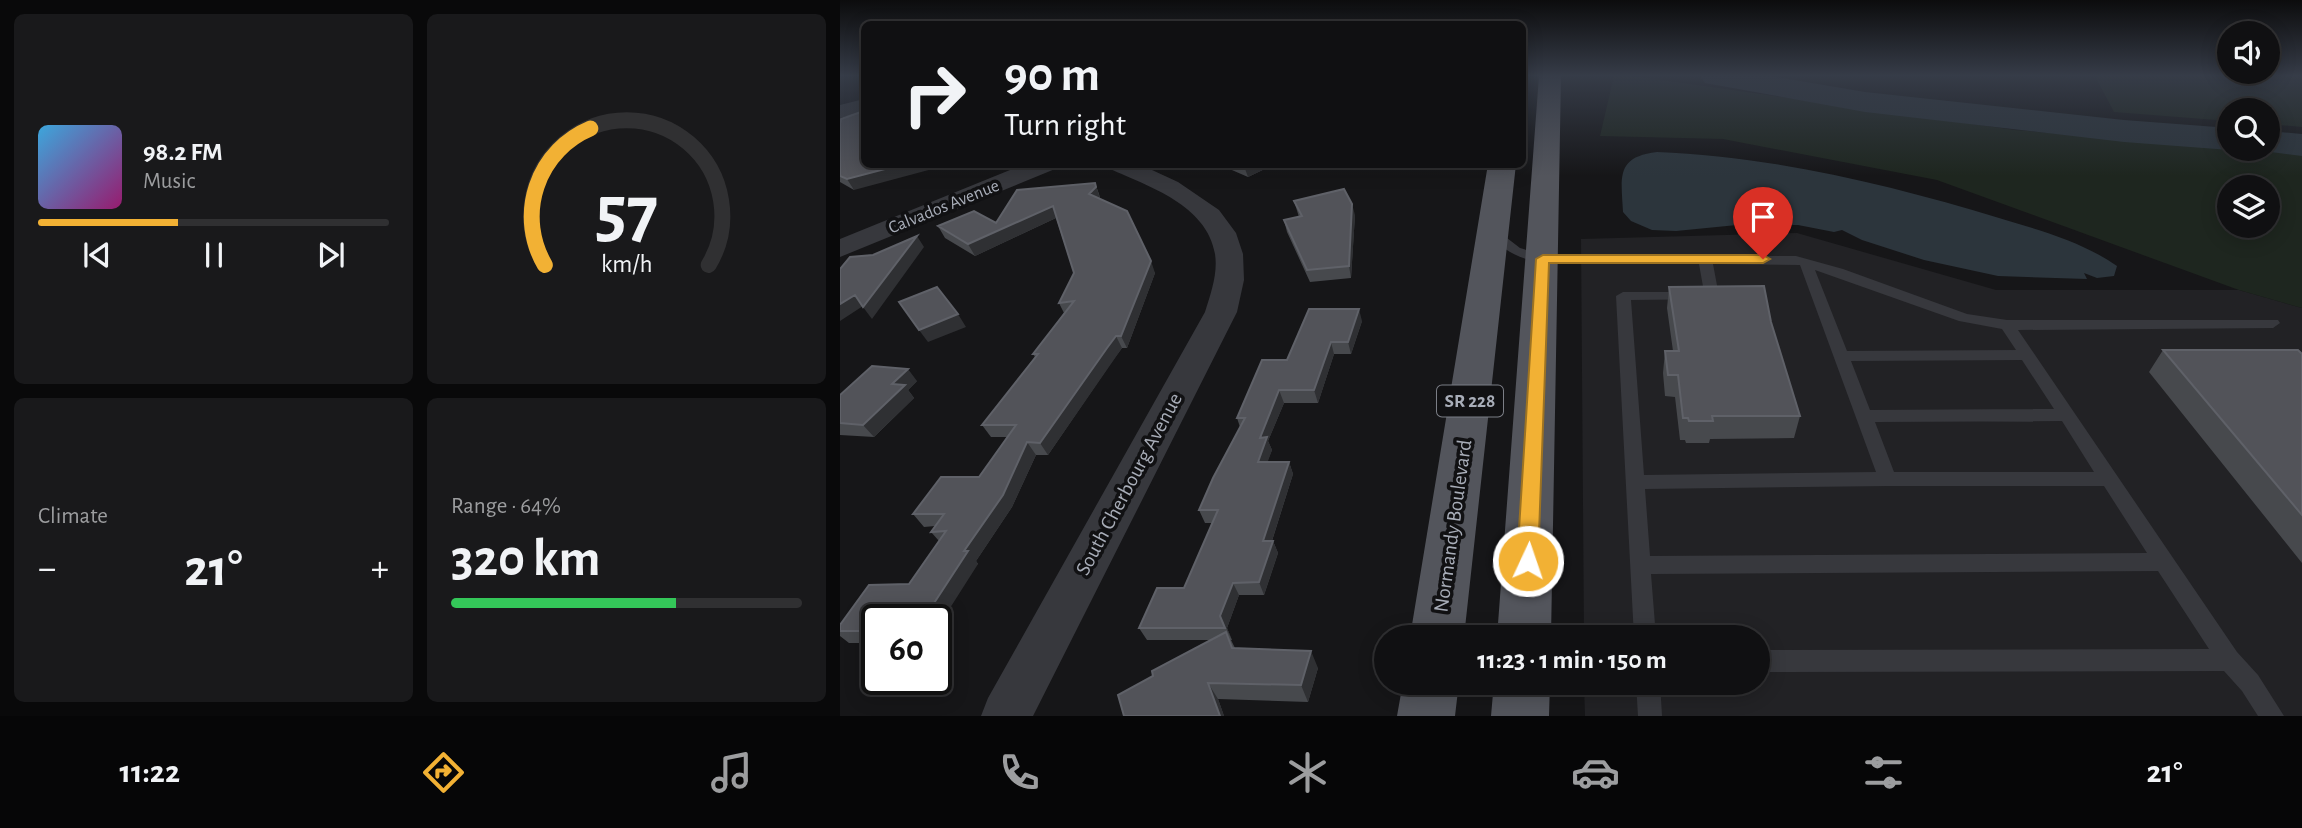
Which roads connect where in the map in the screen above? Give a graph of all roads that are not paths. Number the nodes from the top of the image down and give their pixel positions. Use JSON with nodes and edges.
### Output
{"nodes":[{"id":1,"x":1548,"y":109,"type":"edge"},
{"id":2,"x":1037,"y":168,"type":"edge"},
{"id":3,"x":1126,"y":168,"type":"edge"},
{"id":4,"x":1502,"y":168,"type":"edge"},
{"id":5,"x":1494,"y":231,"type":"junction"},
{"id":6,"x":840,"y":250,"type":"edge"},
{"id":7,"x":1543,"y":259,"type":"junction"},
{"id":8,"x":1705,"y":259,"type":"junction"},
{"id":9,"x":1806,"y":263,"type":"junction"},
{"id":10,"x":2273,"y":323,"type":"dead end"},
{"id":11,"x":2007,"y":325,"type":"junction"},
{"id":12,"x":2027,"y":355,"type":"junction"},
{"id":13,"x":1841,"y":356,"type":"junction"},
{"id":14,"x":2067,"y":415,"type":"junction"},
{"id":15,"x":1864,"y":416,"type":"junction"},
{"id":16,"x":1888,"y":478,"type":"junction"},
{"id":17,"x":2109,"y":479,"type":"junction"},
{"id":18,"x":1635,"y":482,"type":"junction"},
{"id":19,"x":2164,"y":562,"type":"junction"},
{"id":20,"x":1640,"y":565,"type":"junction"},
{"id":21,"x":1439,"y":625,"type":"edge"},
{"id":22,"x":1525,"y":625,"type":"edge"},
{"id":23,"x":1644,"y":625,"type":"edge"},
{"id":24,"x":2229,"y":660,"type":"junction"},
{"id":25,"x":1770,"y":661,"type":"edge"},
{"id":26,"x":1429,"y":695,"type":"edge"},
{"id":27,"x":1521,"y":695,"type":"edge"},
{"id":28,"x":1649,"y":695,"type":"edge"},
{"id":29,"x":1006,"y":716,"type":"edge"},
{"id":30,"x":1426,"y":716,"type":"edge"},
{"id":31,"x":1520,"y":716,"type":"edge"},
{"id":32,"x":1650,"y":716,"type":"edge"},
{"id":33,"x":2272,"y":716,"type":"edge"}],
"edges":[{"from":1,"to":7,"type":"main road"},
{"from":2,"to":6,"type":"street","name":"Calvados Avenue"},
{"from":3,"to":29,"type":"street","name":"South Cherbourg Avenue"},
{"from":4,"to":5,"type":"main road","name":"Normandy Boulevard","number":"SR 228"},
{"from":5,"to":7,"type":"lane"},
{"from":5,"to":21,"type":"main road","name":"Normandy Boulevard","number":"SR 228"},
{"from":7,"to":8,"type":"lane"},
{"from":7,"to":22,"type":"main road"},
{"from":8,"to":9,"type":"lane"},
{"from":8,"to":18,"type":"lane"},
{"from":9,"to":11,"type":"lane"},
{"from":9,"to":13,"type":"lane"},
{"from":10,"to":11,"type":"lane"},
{"from":11,"to":12,"type":"lane"},
{"from":12,"to":13,"type":"lane"},
{"from":12,"to":14,"type":"lane"},
{"from":13,"to":15,"type":"lane"},
{"from":14,"to":15,"type":"lane"},
{"from":14,"to":17,"type":"lane"},
{"from":15,"to":16,"type":"lane"},
{"from":16,"to":17,"type":"lane"},
{"from":16,"to":18,"type":"lane"},
{"from":17,"to":19,"type":"lane"},
{"from":18,"to":20,"type":"lane"},
{"from":19,"to":20,"type":"lane"},
{"from":19,"to":24,"type":"lane"},
{"from":20,"to":23,"type":"lane"},
{"from":24,"to":25,"type":"lane"},
{"from":24,"to":33,"type":"lane"},
{"from":26,"to":30,"type":"main road"},
{"from":27,"to":31,"type":"main road"},
{"from":28,"to":32,"type":"lane"}]}
